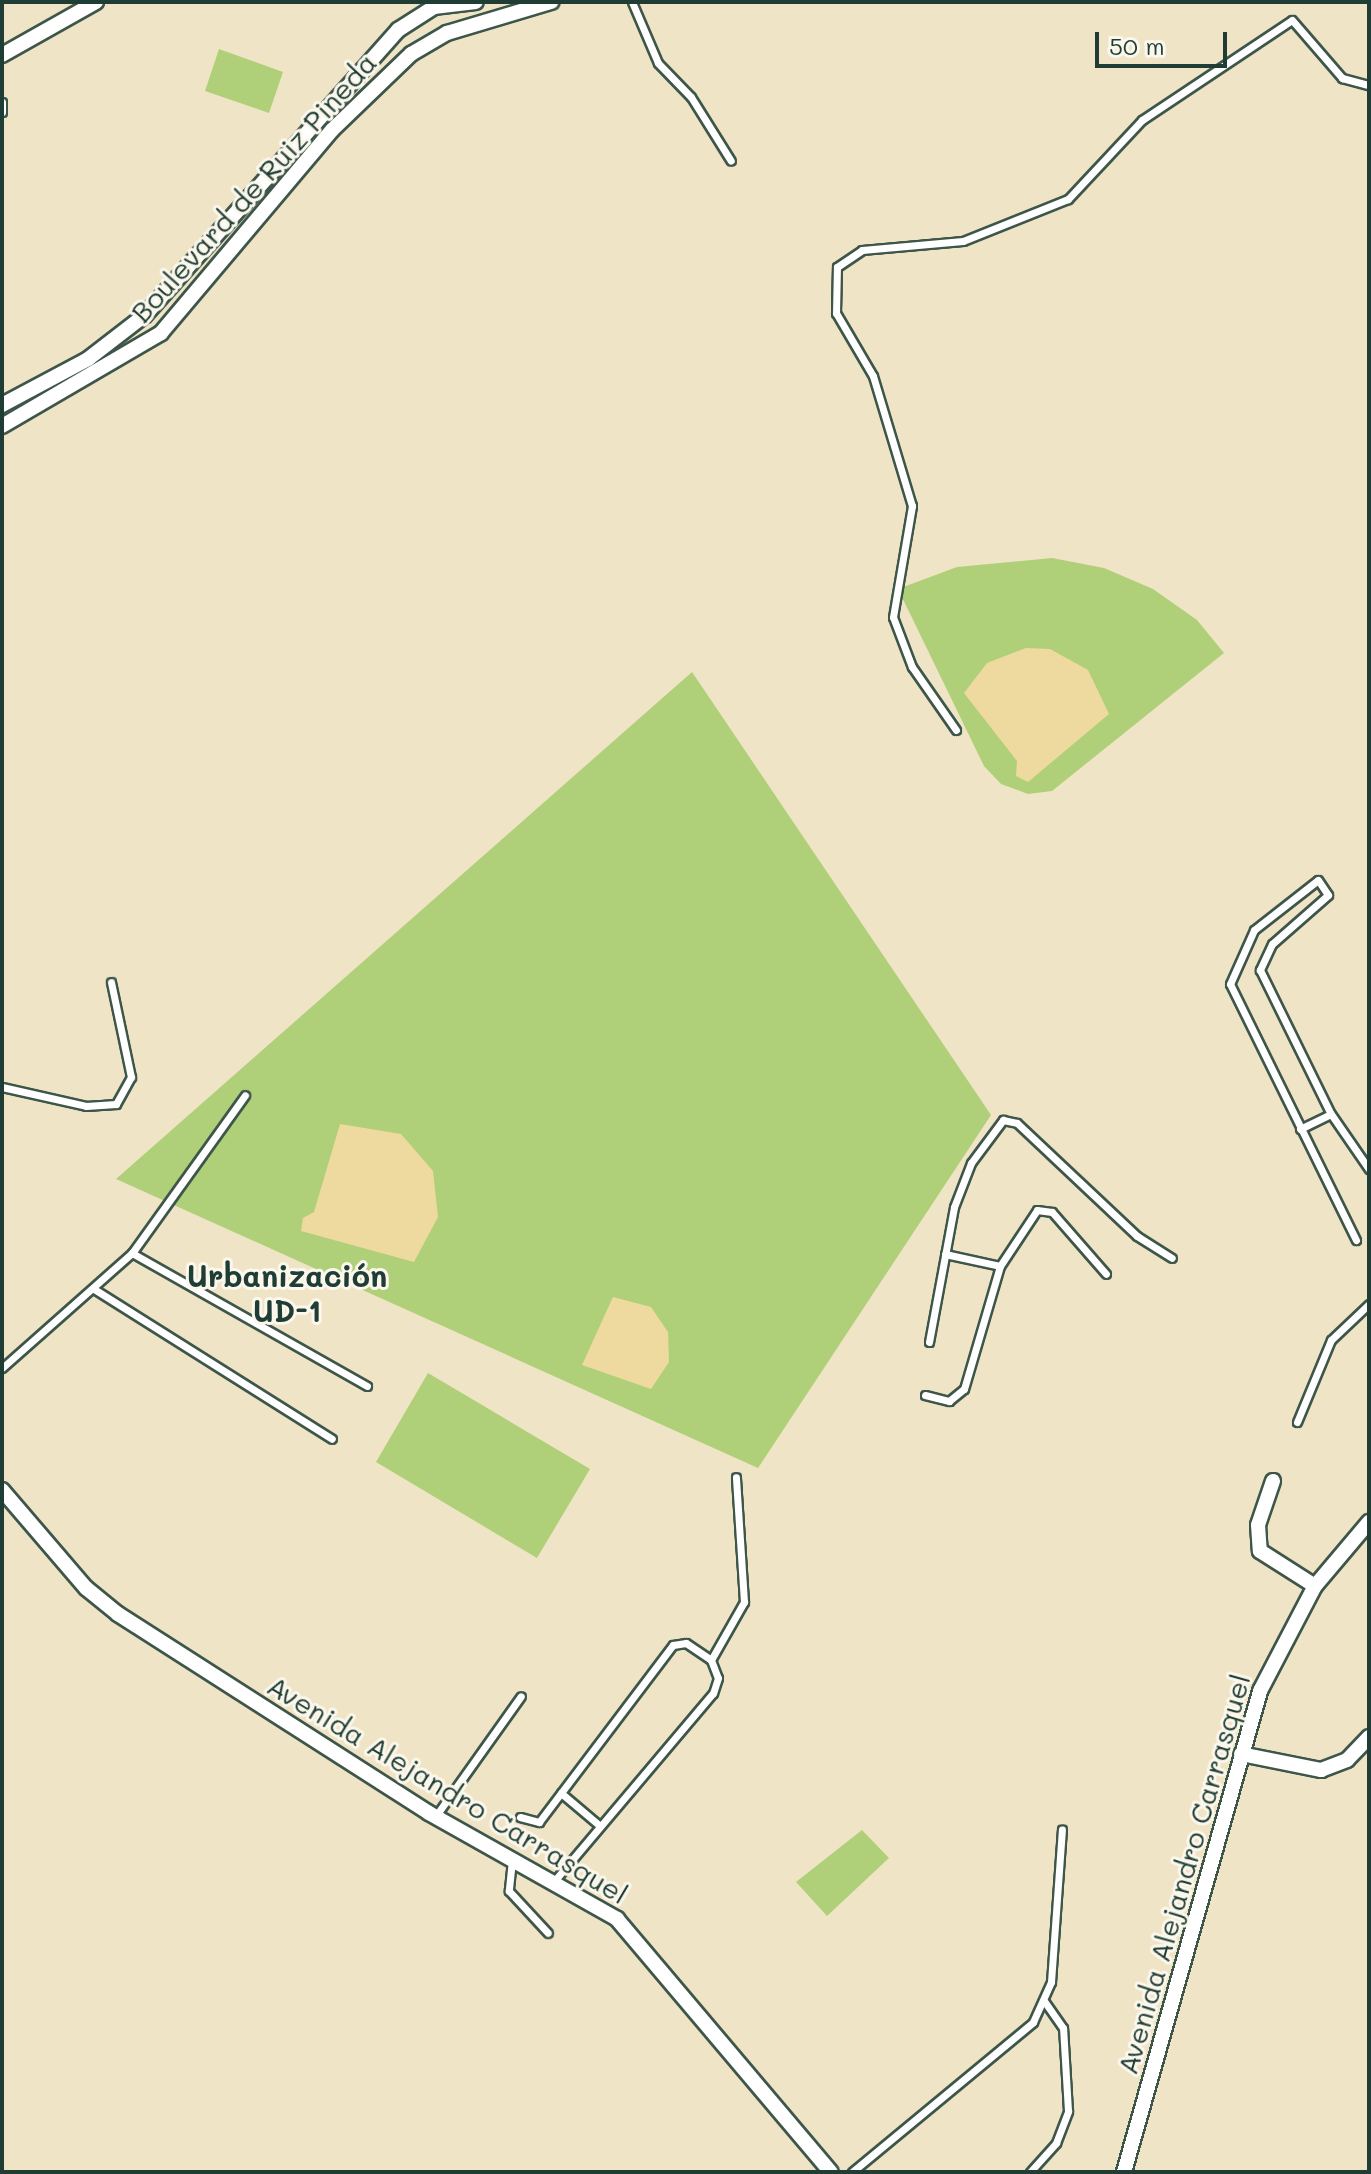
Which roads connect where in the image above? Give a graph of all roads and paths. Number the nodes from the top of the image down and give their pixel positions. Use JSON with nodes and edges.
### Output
{"nodes":[{"id":1,"x":96,"y":2,"type":"edge"},
{"id":2,"x":476,"y":2,"type":"edge"},
{"id":3,"x":551,"y":2,"type":"edge"},
{"id":4,"x":632,"y":2,"type":"edge"},
{"id":5,"x":432,"y":4,"type":"edge"},
{"id":6,"x":447,"y":33,"type":"junction"},
{"id":7,"x":2,"y":55,"type":"edge"},
{"id":8,"x":1369,"y":85,"type":"edge"},
{"id":9,"x":2,"y":102,"type":"edge"},
{"id":10,"x":2,"y":112,"type":"edge"},
{"id":11,"x":731,"y":161,"type":"dead end"},
{"id":12,"x":2,"y":405,"type":"edge"},
{"id":13,"x":2,"y":426,"type":"edge"},
{"id":14,"x":956,"y":730,"type":"dead end"},
{"id":15,"x":111,"y":982,"type":"dead end"},
{"id":16,"x":2,"y":1087,"type":"edge"},
{"id":17,"x":245,"y":1095,"type":"dead end"},
{"id":18,"x":1331,"y":1114,"type":"junction"},
{"id":19,"x":1300,"y":1129,"type":"junction"},
{"id":20,"x":1369,"y":1169,"type":"edge"},
{"id":21,"x":1356,"y":1240,"type":"dead end"},
{"id":22,"x":132,"y":1253,"type":"junction"},
{"id":23,"x":945,"y":1254,"type":"junction"},
{"id":24,"x":1172,"y":1258,"type":"dead end"},
{"id":25,"x":1000,"y":1266,"type":"junction"},
{"id":26,"x":1106,"y":1274,"type":"dead end"},
{"id":27,"x":94,"y":1289,"type":"junction"},
{"id":28,"x":1369,"y":1304,"type":"edge"},
{"id":29,"x":929,"y":1342,"type":"dead end"},
{"id":30,"x":2,"y":1368,"type":"edge"},
{"id":31,"x":367,"y":1386,"type":"dead end"},
{"id":32,"x":925,"y":1395,"type":"dead end"},
{"id":33,"x":1297,"y":1422,"type":"dead end"},
{"id":34,"x":332,"y":1439,"type":"dead end"},
{"id":35,"x":736,"y":1477,"type":"dead end"},
{"id":36,"x":1273,"y":1481,"type":"dead end"},
{"id":37,"x":2,"y":1490,"type":"edge"},
{"id":38,"x":1369,"y":1522,"type":"edge"},
{"id":39,"x":1315,"y":1586,"type":"junction"},
{"id":40,"x":711,"y":1660,"type":"junction"},
{"id":41,"x":521,"y":1696,"type":"dead end"},
{"id":42,"x":1369,"y":1737,"type":"edge"},
{"id":43,"x":1241,"y":1754,"type":"junction"},
{"id":44,"x":561,"y":1793,"type":"junction"},
{"id":45,"x":435,"y":1817,"type":"junction"},
{"id":46,"x":520,"y":1817,"type":"dead end"},
{"id":47,"x":600,"y":1826,"type":"junction"},
{"id":48,"x":1062,"y":1829,"type":"dead end"},
{"id":49,"x":513,"y":1858,"type":"junction"},
{"id":50,"x":554,"y":1881,"type":"junction"},
{"id":51,"x":548,"y":1933,"type":"dead end"},
{"id":52,"x":1045,"y":2002,"type":"junction"},
{"id":53,"x":831,"y":2172,"type":"edge"},
{"id":54,"x":852,"y":2172,"type":"edge"},
{"id":55,"x":1030,"y":2172,"type":"edge"},
{"id":56,"x":1124,"y":2172,"type":"edge"}],
"edges":[{"from":1,"to":7,"type":"street"},
{"from":2,"to":5,"type":"street","name":"Boulevard de Ruiz Pineda"},
{"from":3,"to":6,"type":"street","name":"Boulevard de Ruiz Pineda"},
{"from":4,"to":11,"type":"lane"},
{"from":5,"to":6,"type":"street"},
{"from":5,"to":12,"type":"street","name":"Boulevard de Ruiz Pineda"},
{"from":6,"to":13,"type":"street","name":"Boulevard de Ruiz Pineda"},
{"from":8,"to":14,"type":"lane"},
{"from":9,"to":10,"type":"lane"},
{"from":15,"to":16,"type":"lane"},
{"from":17,"to":22,"type":"lane"},
{"from":18,"to":19,"type":"lane"},
{"from":18,"to":19,"type":"lane"},
{"from":18,"to":20,"type":"lane"},
{"from":19,"to":21,"type":"lane"},
{"from":22,"to":27,"type":"lane"},
{"from":22,"to":31,"type":"lane"},
{"from":23,"to":24,"type":"lane"},
{"from":23,"to":25,"type":"lane"},
{"from":23,"to":29,"type":"lane"},
{"from":25,"to":26,"type":"lane"},
{"from":25,"to":32,"type":"lane"},
{"from":27,"to":30,"type":"lane"},
{"from":27,"to":34,"type":"lane"},
{"from":28,"to":33,"type":"lane"},
{"from":35,"to":40,"type":"lane"},
{"from":36,"to":39,"type":"street"},
{"from":37,"to":45,"type":"street","name":"Avenida Alejandro Carrasquel"},
{"from":38,"to":39,"type":"street","name":"Avenida Alejandro Carrasquel"},
{"from":39,"to":43,"type":"street","name":"Avenida Alejandro Carrasquel"},
{"from":40,"to":44,"type":"lane"},
{"from":40,"to":47,"type":"lane"},
{"from":41,"to":45,"type":"lane"},
{"from":42,"to":43,"type":"street"},
{"from":43,"to":56,"type":"street","name":"Avenida Alejandro Carrasquel"},
{"from":44,"to":46,"type":"lane"},
{"from":44,"to":47,"type":"lane"},
{"from":45,"to":49,"type":"street","name":"Avenida Alejandro Carrasquel"},
{"from":47,"to":50,"type":"lane"},
{"from":48,"to":52,"type":"lane"},
{"from":49,"to":50,"type":"street","name":"Avenida Alejandro Carrasquel"},
{"from":49,"to":51,"type":"lane"},
{"from":50,"to":53,"type":"street","name":"Avenida Alejandro Carrasquel"},
{"from":52,"to":54,"type":"lane"},
{"from":52,"to":55,"type":"lane"}]}
